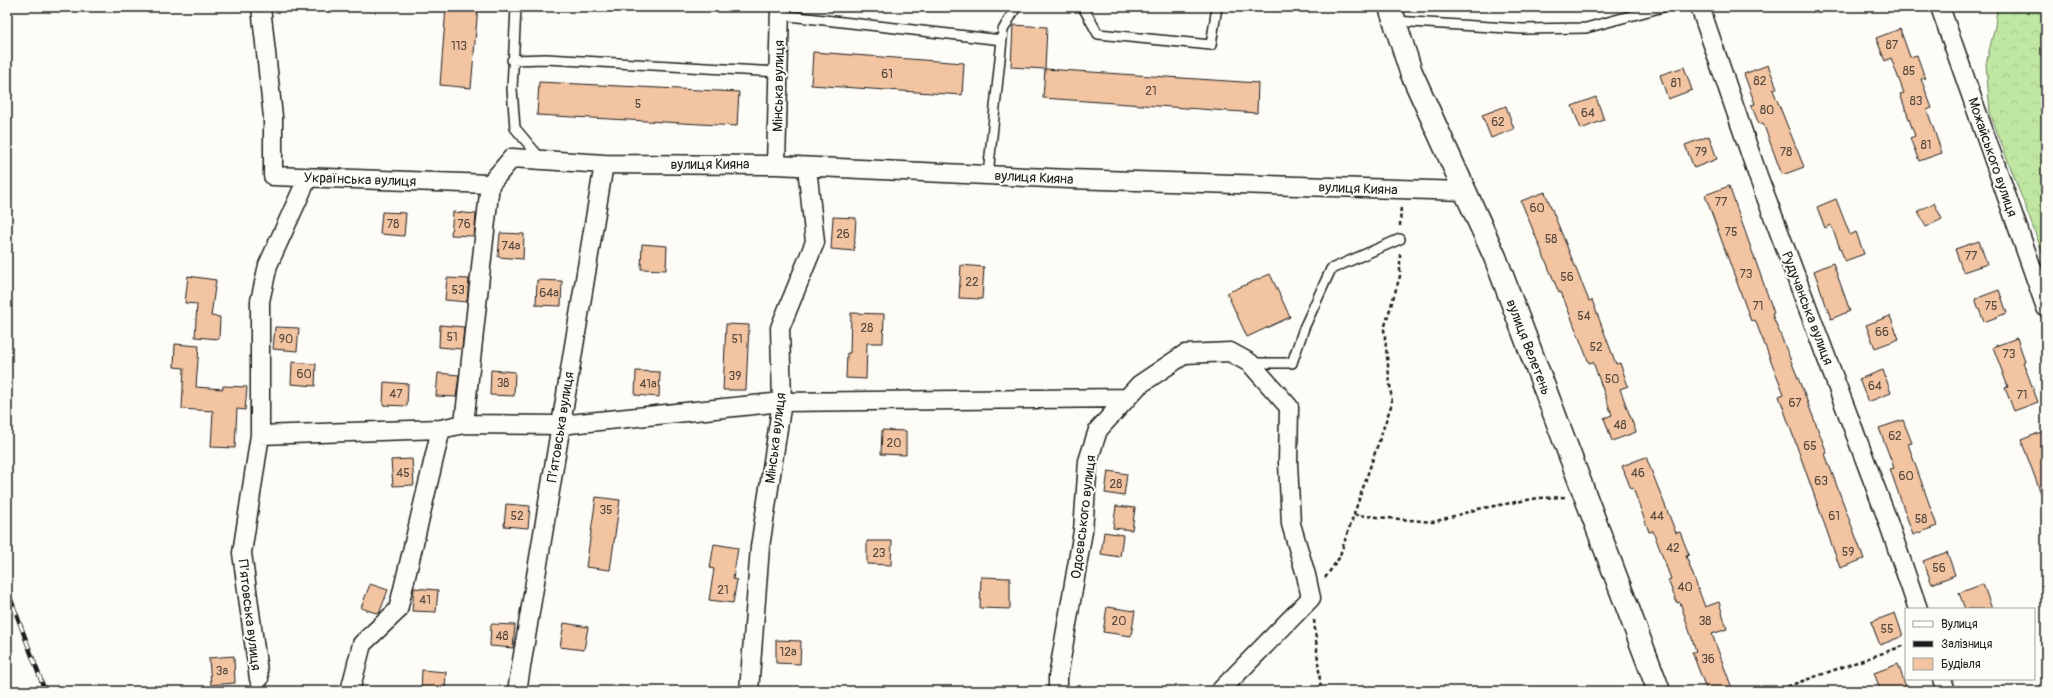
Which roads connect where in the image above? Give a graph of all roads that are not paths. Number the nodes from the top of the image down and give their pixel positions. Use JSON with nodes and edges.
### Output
{"nodes":[{"id":1,"x":261,"y":7,"type":"edge"},
{"id":2,"x":516,"y":7,"type":"edge"},
{"id":3,"x":1016,"y":7,"type":"edge"},
{"id":4,"x":1083,"y":7,"type":"edge"},
{"id":5,"x":1217,"y":7,"type":"edge"},
{"id":6,"x":1663,"y":7,"type":"edge"},
{"id":7,"x":1700,"y":7,"type":"edge"},
{"id":8,"x":1940,"y":7,"type":"edge"},
{"id":9,"x":780,"y":11,"type":"edge"},
{"id":10,"x":1392,"y":14,"type":"edge"},
{"id":11,"x":1002,"y":40,"type":"junction"},
{"id":12,"x":512,"y":60,"type":"junction"},
{"id":13,"x":778,"y":72,"type":"junction"},
{"id":14,"x":542,"y":160,"type":"junction"},
{"id":15,"x":604,"y":164,"type":"junction"},
{"id":16,"x":776,"y":165,"type":"junction"},
{"id":17,"x":807,"y":167,"type":"junction"},
{"id":18,"x":988,"y":175,"type":"junction"},
{"id":19,"x":308,"y":177,"type":"junction"},
{"id":20,"x":490,"y":184,"type":"junction"},
{"id":21,"x":1464,"y":191,"type":"junction"},
{"id":22,"x":1400,"y":239,"type":"road end"},
{"id":23,"x":2046,"y":308,"type":"edge"},
{"id":24,"x":1250,"y":363,"type":"junction"},
{"id":25,"x":1127,"y":398,"type":"junction"},
{"id":26,"x":782,"y":402,"type":"junction"},
{"id":27,"x":464,"y":424,"type":"junction"},
{"id":28,"x":560,"y":425,"type":"junction"},
{"id":29,"x":441,"y":429,"type":"junction"},
{"id":30,"x":260,"y":435,"type":"junction"},
{"id":31,"x":1918,"y":608,"type":"edge"},
{"id":32,"x":259,"y":679,"type":"dead end"},
{"id":33,"x":1942,"y":680,"type":"edge"},
{"id":34,"x":350,"y":691,"type":"edge"},
{"id":35,"x":517,"y":691,"type":"edge"},
{"id":36,"x":749,"y":691,"type":"edge"},
{"id":37,"x":1058,"y":691,"type":"edge"},
{"id":38,"x":1220,"y":691,"type":"edge"},
{"id":39,"x":1659,"y":691,"type":"edge"},
{"id":40,"x":1946,"y":691,"type":"edge"}],
"edges":[{"from":1,"to":19,"type":"street","name":"Українська вулиця"},
{"from":2,"to":12,"type":"lane"},
{"from":3,"to":11,"type":"lane"},
{"from":4,"to":5,"type":"lane"},
{"from":6,"to":10,"type":"lane"},
{"from":7,"to":31,"type":"street","name":"Рудучанська вулиця"},
{"from":8,"to":23,"type":"street","name":"Можайського вулиця"},
{"from":9,"to":11,"type":"lane"},
{"from":9,"to":13,"type":"street","name":"Мінська вулиця"},
{"from":10,"to":21,"type":"street","name":"вулиця Велетень"},
{"from":11,"to":18,"type":"lane"},
{"from":12,"to":13,"type":"lane"},
{"from":12,"to":14,"type":"lane"},
{"from":13,"to":16,"type":"street","name":"Мінська вулиця"},
{"from":14,"to":15,"type":"street"},
{"from":14,"to":20,"type":"street"},
{"from":15,"to":16,"type":"street","name":"вулиця Кияна"},
{"from":15,"to":28,"type":"street","name":"П’ятовська вулиця"},
{"from":16,"to":17,"type":"street","name":"вулиця Кияна"},
{"from":17,"to":18,"type":"street","name":"вулиця Кияна"},
{"from":17,"to":26,"type":"street","name":"Мінська вулиця"},
{"from":18,"to":21,"type":"street","name":"вулиця Кияна"},
{"from":19,"to":20,"type":"street","name":"Українська вулиця"},
{"from":19,"to":30,"type":"street","name":"П’ятовська вулиця"},
{"from":20,"to":27,"type":"street"},
{"from":21,"to":39,"type":"street","name":"вулиця Велетень"},
{"from":22,"to":24,"type":"lane"},
{"from":24,"to":25,"type":"street","name":"Одоєвського вулиця"},
{"from":24,"to":38,"type":"street","name":"Одоєвського вулиця"},
{"from":25,"to":26,"type":"street"},
{"from":25,"to":37,"type":"street","name":"Одоєвського вулиця"},
{"from":26,"to":28,"type":"street"},
{"from":26,"to":36,"type":"street","name":"Мінська вулиця"},
{"from":27,"to":28,"type":"street"},
{"from":27,"to":29,"type":"street"},
{"from":28,"to":35,"type":"street","name":"П’ятовська вулиця"},
{"from":29,"to":30,"type":"street"},
{"from":29,"to":34,"type":"street"},
{"from":30,"to":32,"type":"street","name":"П’ятовська вулиця"},
{"from":33,"to":40,"type":"street"}]}
